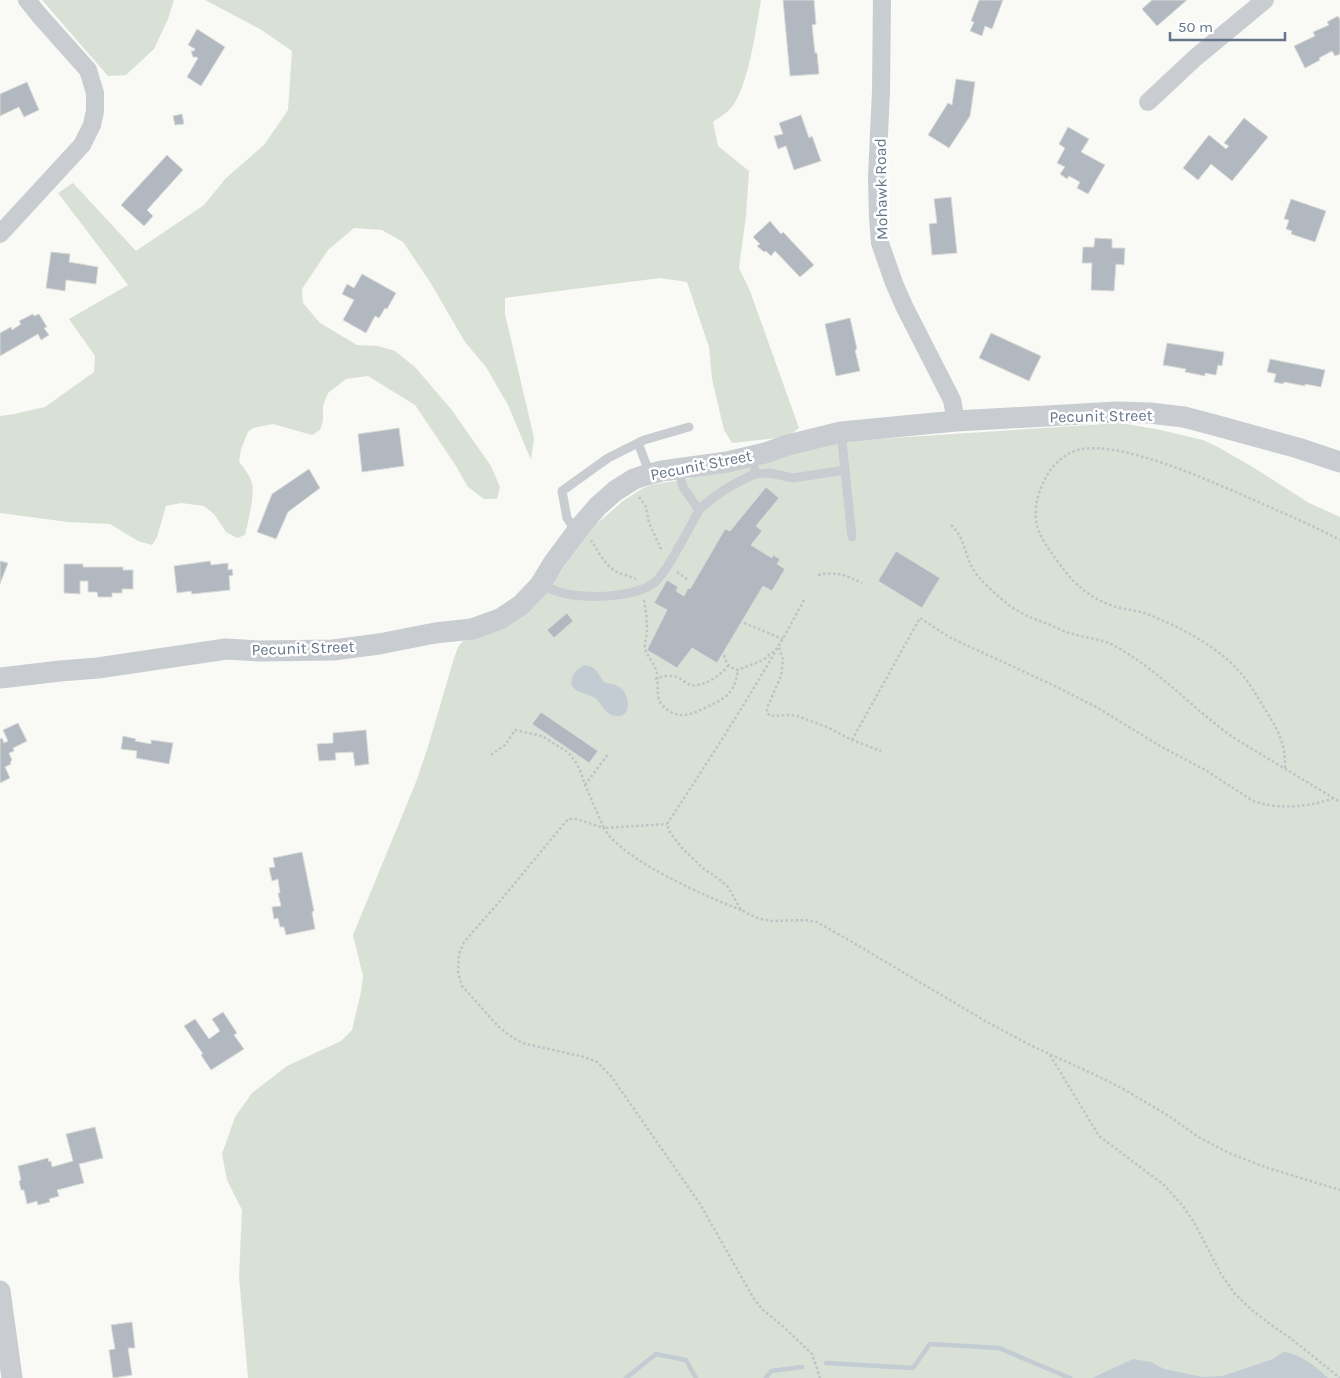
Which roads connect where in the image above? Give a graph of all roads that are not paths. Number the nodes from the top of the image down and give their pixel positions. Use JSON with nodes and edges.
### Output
{"nodes":[{"id":1,"x":27,"y":0,"type":"edge"},
{"id":2,"x":882,"y":0,"type":"edge"},
{"id":3,"x":1265,"y":0,"type":"edge"},
{"id":4,"x":1148,"y":102,"type":"dead end"},
{"id":5,"x":0,"y":234,"type":"edge"},
{"id":6,"x":956,"y":421,"type":"junction"},
{"id":7,"x":689,"y":427,"type":"dead end"},
{"id":8,"x":841,"y":432,"type":"junction"},
{"id":9,"x":638,"y":443,"type":"junction"},
{"id":10,"x":1340,"y":462,"type":"edge"},
{"id":11,"x":754,"y":465,"type":"junction"},
{"id":12,"x":678,"y":469,"type":"junction"},
{"id":13,"x":845,"y":470,"type":"junction"},
{"id":14,"x":642,"y":477,"type":"junction"},
{"id":15,"x":699,"y":510,"type":"junction"},
{"id":16,"x":578,"y":529,"type":"junction"},
{"id":17,"x":852,"y":538,"type":"dead end"},
{"id":18,"x":540,"y":585,"type":"junction"},
{"id":19,"x":0,"y":678,"type":"edge"},
{"id":20,"x":0,"y":1290,"type":"edge"},
{"id":21,"x":2,"y":1323,"type":"edge"},
{"id":22,"x":12,"y":1378,"type":"edge"}],
"edges":[{"from":1,"to":5,"type":"street"},
{"from":2,"to":6,"type":"street","name":"Mohawk Road"},
{"from":3,"to":4,"type":"street"},
{"from":6,"to":8,"type":"street","name":"Pecunit Street"},
{"from":6,"to":10,"type":"street","name":"Pecunit Street"},
{"from":7,"to":9,"type":"lane"},
{"from":8,"to":11,"type":"street","name":"Pecunit Street"},
{"from":8,"to":13,"type":"lane"},
{"from":9,"to":14,"type":"lane"},
{"from":9,"to":16,"type":"lane"},
{"from":11,"to":12,"type":"street","name":"Pecunit Street"},
{"from":11,"to":13,"type":"lane"},
{"from":11,"to":15,"type":"lane"},
{"from":12,"to":14,"type":"street","name":"Pecunit Street"},
{"from":12,"to":15,"type":"lane"},
{"from":13,"to":17,"type":"lane"},
{"from":14,"to":16,"type":"street","name":"Pecunit Street"},
{"from":15,"to":18,"type":"lane"},
{"from":16,"to":18,"type":"street","name":"Pecunit Street"},
{"from":18,"to":19,"type":"street","name":"Pecunit Street"},
{"from":20,"to":21,"type":"street"},
{"from":21,"to":22,"type":"street"}]}
